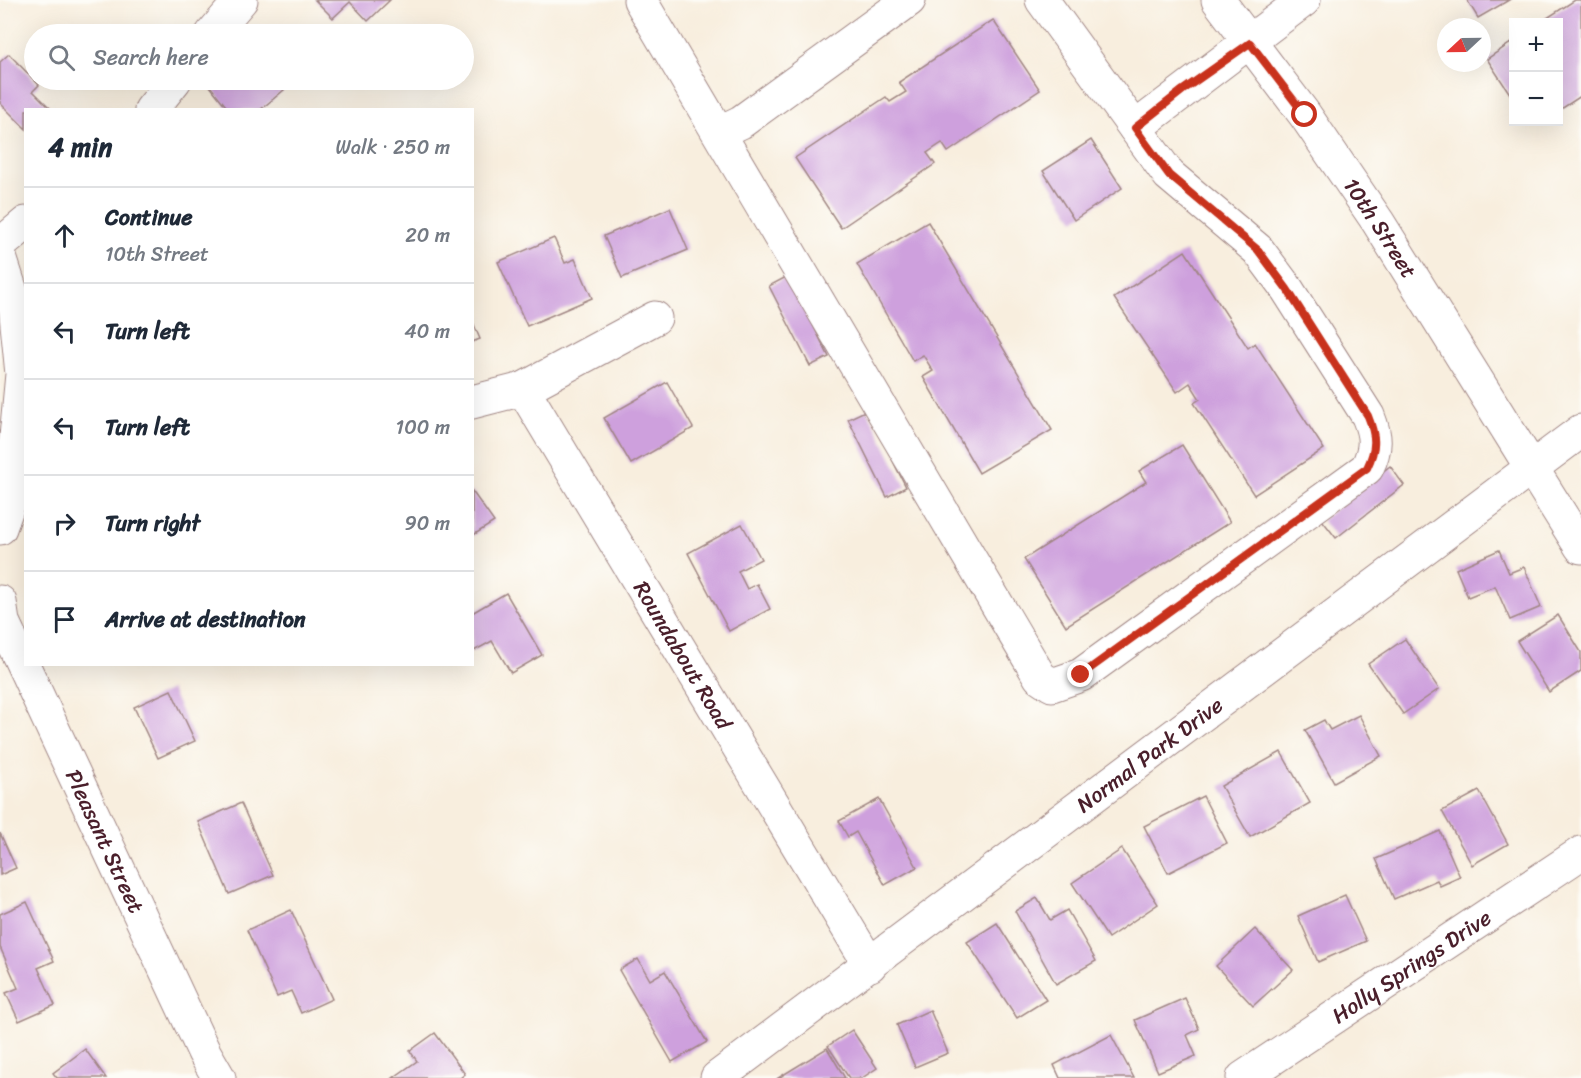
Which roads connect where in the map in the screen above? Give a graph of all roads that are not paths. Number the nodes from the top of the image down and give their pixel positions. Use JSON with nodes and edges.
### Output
{"nodes":[{"id":1,"x":241,"y":0,"type":"edge"},
{"id":2,"x":640,"y":0,"type":"edge"},
{"id":3,"x":909,"y":0,"type":"edge"},
{"id":4,"x":1042,"y":0,"type":"edge"},
{"id":5,"x":1218,"y":0,"type":"edge"},
{"id":6,"x":1304,"y":0,"type":"edge"},
{"id":7,"x":221,"y":24,"type":"edge"},
{"id":8,"x":1250,"y":43,"type":"junction"},
{"id":9,"x":167,"y":90,"type":"edge"},
{"id":10,"x":152,"y":108,"type":"edge"},
{"id":11,"x":1135,"y":128,"type":"junction"},
{"id":12,"x":720,"y":132,"type":"junction"},
{"id":13,"x":24,"y":225,"type":"edge"},
{"id":14,"x":0,"y":245,"type":"edge"},
{"id":15,"x":0,"y":257,"type":"edge"},
{"id":16,"x":655,"y":318,"type":"dead end"},
{"id":17,"x":523,"y":389,"type":"junction"},
{"id":18,"x":474,"y":401,"type":"edge"},
{"id":19,"x":1581,"y":431,"type":"edge"},
{"id":20,"x":1530,"y":468,"type":"junction"},
{"id":21,"x":24,"y":525,"type":"edge"},
{"id":22,"x":0,"y":530,"type":"edge"},
{"id":23,"x":1581,"y":547,"type":"edge"},
{"id":24,"x":0,"y":602,"type":"edge"},
{"id":25,"x":1581,"y":853,"type":"edge"},
{"id":26,"x":870,"y":965,"type":"junction"},
{"id":27,"x":219,"y":1078,"type":"edge"},
{"id":28,"x":717,"y":1078,"type":"edge"},
{"id":29,"x":1243,"y":1078,"type":"edge"}],
"edges":[{"from":1,"to":7,"type":"street"},
{"from":2,"to":12,"type":"street"},
{"from":3,"to":12,"type":"street"},
{"from":4,"to":11,"type":"street"},
{"from":5,"to":8,"type":"street","name":"10th Street"},
{"from":6,"to":8,"type":"street"},
{"from":8,"to":11,"type":"street"},
{"from":8,"to":20,"type":"street","name":"10th Street"},
{"from":9,"to":10,"type":"street"},
{"from":11,"to":12,"type":"street"},
{"from":13,"to":14,"type":"street"},
{"from":15,"to":22,"type":"street"},
{"from":16,"to":17,"type":"street"},
{"from":17,"to":18,"type":"street"},
{"from":17,"to":26,"type":"street","name":"Roundabout Road"},
{"from":19,"to":20,"type":"street","name":"Normal Park Drive"},
{"from":20,"to":23,"type":"street","name":"10th Street"},
{"from":20,"to":26,"type":"street","name":"Normal Park Drive"},
{"from":21,"to":22,"type":"street"},
{"from":24,"to":27,"type":"street","name":"Pleasant Street"},
{"from":25,"to":29,"type":"street","name":"Holly Springs Drive"},
{"from":26,"to":28,"type":"street","name":"Normal Park Drive"}]}
